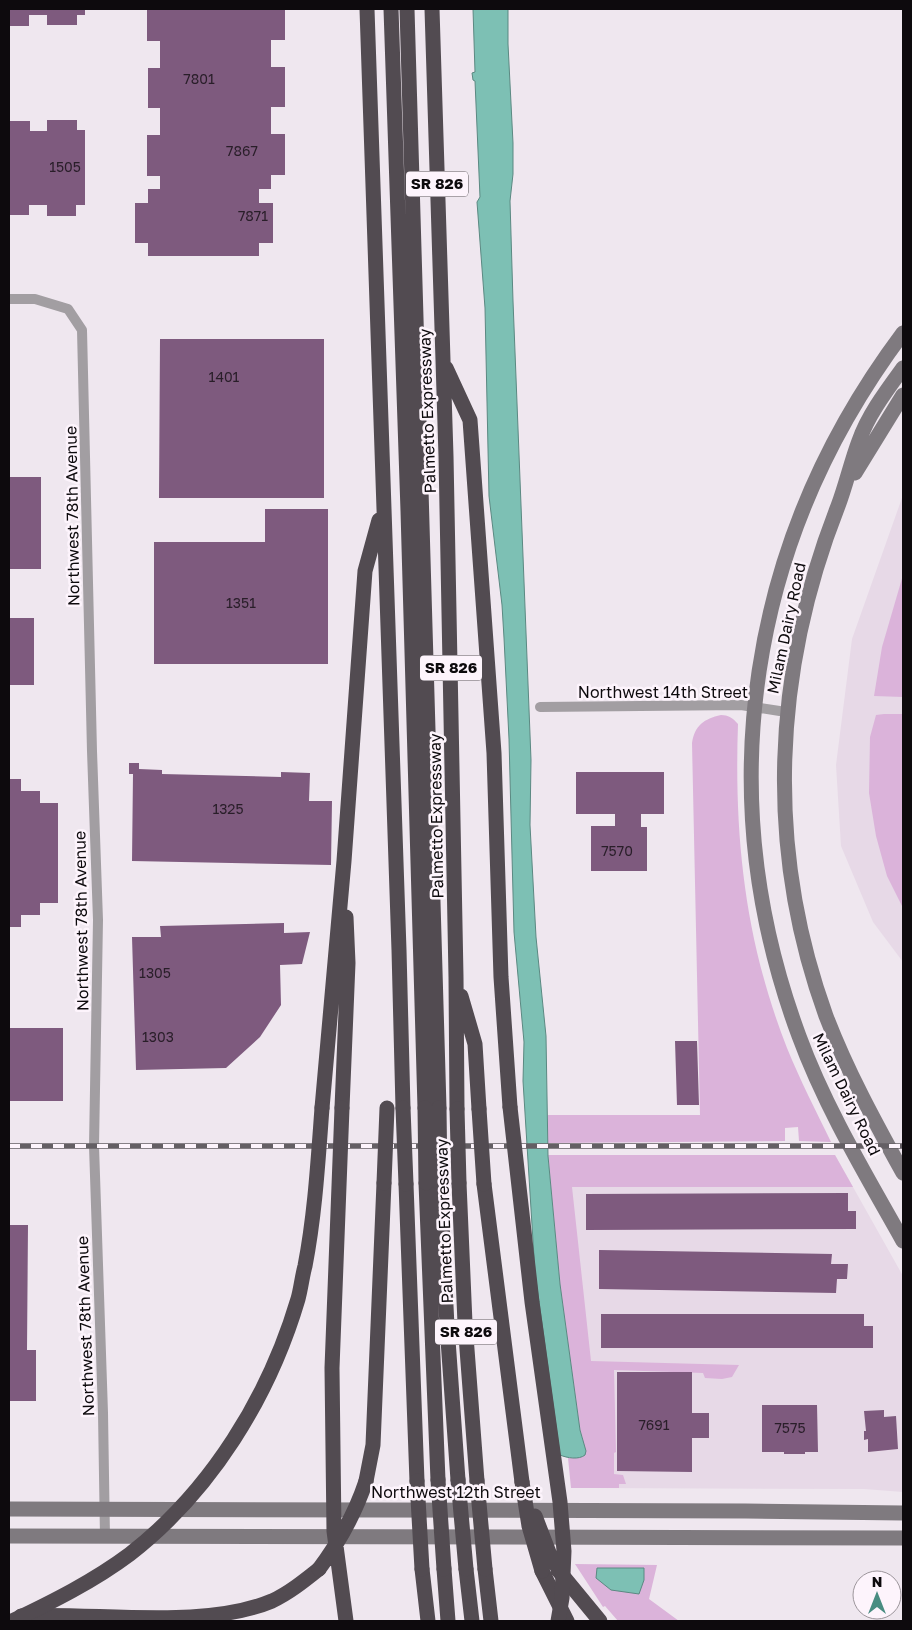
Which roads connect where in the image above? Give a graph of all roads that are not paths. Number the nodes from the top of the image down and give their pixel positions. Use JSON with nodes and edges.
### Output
{"nodes":[{"id":1,"x":367,"y":9,"type":"edge"},
{"id":2,"x":391,"y":9,"type":"edge"},
{"id":3,"x":407,"y":9,"type":"edge"},
{"id":4,"x":432,"y":9,"type":"edge"},
{"id":5,"x":9,"y":298,"type":"edge"},
{"id":6,"x":903,"y":333,"type":"edge"},
{"id":7,"x":443,"y":360,"type":"junction"},
{"id":8,"x":903,"y":368,"type":"edge"},
{"id":9,"x":903,"y":395,"type":"edge"},
{"id":10,"x":844,"y":492,"type":"junction"},
{"id":11,"x":383,"y":505,"type":"junction"},
{"id":12,"x":540,"y":707,"type":"dead end"},
{"id":13,"x":754,"y":708,"type":"junction"},
{"id":14,"x":786,"y":712,"type":"junction"},
{"id":15,"x":344,"y":861,"type":"junction"},
{"id":16,"x":456,"y":977,"type":"junction"},
{"id":17,"x":402,"y":1074,"type":"junction"},
{"id":18,"x":432,"y":1108,"type":"junction"},
{"id":19,"x":903,"y":1173,"type":"edge"},
{"id":20,"x":433,"y":1183,"type":"junction"},
{"id":21,"x":903,"y":1241,"type":"edge"},
{"id":22,"x":9,"y":1509,"type":"edge"},
{"id":23,"x":105,"y":1509,"type":"junction"},
{"id":24,"x":903,"y":1512,"type":"edge"},
{"id":25,"x":9,"y":1536,"type":"edge"},
{"id":26,"x":105,"y":1536,"type":"junction"},
{"id":27,"x":903,"y":1538,"type":"edge"},
{"id":28,"x":547,"y":1567,"type":"junction"},
{"id":29,"x":9,"y":1617,"type":"edge"},
{"id":30,"x":12,"y":1621,"type":"edge"},
{"id":31,"x":346,"y":1621,"type":"edge"},
{"id":32,"x":428,"y":1621,"type":"edge"},
{"id":33,"x":448,"y":1621,"type":"edge"},
{"id":34,"x":472,"y":1621,"type":"edge"},
{"id":35,"x":491,"y":1621,"type":"edge"},
{"id":36,"x":558,"y":1621,"type":"edge"},
{"id":37,"x":567,"y":1621,"type":"edge"},
{"id":38,"x":600,"y":1621,"type":"edge"}],
"edges":[{"from":1,"to":11,"type":"highway","number":"SR 826"},
{"from":2,"to":18,"type":"highway"},
{"from":3,"to":18,"type":"highway"},
{"from":4,"to":7,"type":"highway","name":"Palmetto Expressway","number":"SR 826"},
{"from":5,"to":23,"type":"street","name":"Northwest 78th Avenue"},
{"from":6,"to":13,"type":"main road","name":"Milam Dairy Road"},
{"from":7,"to":16,"type":"highway","name":"Palmetto Expressway","number":"SR 826"},
{"from":7,"to":36,"type":"highway","bridge":true},
{"from":8,"to":10,"type":"main road","name":"Milam Dairy Road"},
{"from":9,"to":10,"type":"main road","name":"Milam Dairy Road"},
{"from":10,"to":14,"type":"main road","name":"Milam Dairy Road"},
{"from":11,"to":15,"type":"highway"},
{"from":11,"to":17,"type":"highway","number":"SR 826"},
{"from":12,"to":13,"type":"street","name":"Northwest 14th Street"},
{"from":13,"to":14,"type":"street","name":"Northwest 14th Street"},
{"from":13,"to":21,"type":"main road","name":"Milam Dairy Road"},
{"from":14,"to":19,"type":"main road","name":"Milam Dairy Road"},
{"from":15,"to":30,"type":"highway","bridge":true},
{"from":15,"to":31,"type":"highway","bridge":true},
{"from":16,"to":28,"type":"highway","bridge":true},
{"from":16,"to":35,"type":"highway","name":"Palmetto Expressway","number":"SR 826","bridge":true},
{"from":17,"to":29,"type":"highway","bridge":true},
{"from":17,"to":32,"type":"highway","number":"SR 826","bridge":true},
{"from":18,"to":20,"type":"highway","bridge":true},
{"from":20,"to":33,"type":"highway","bridge":true},
{"from":20,"to":34,"type":"highway","bridge":true},
{"from":22,"to":23,"type":"main road","name":"Northwest 12th Street"},
{"from":23,"to":24,"type":"main road","name":"Northwest 12th Street"},
{"from":23,"to":26,"type":"street","name":"Northwest 78th Avenue"},
{"from":25,"to":26,"type":"main road"},
{"from":26,"to":27,"type":"main road"},
{"from":28,"to":37,"type":"highway"},
{"from":28,"to":38,"type":"highway"}]}
